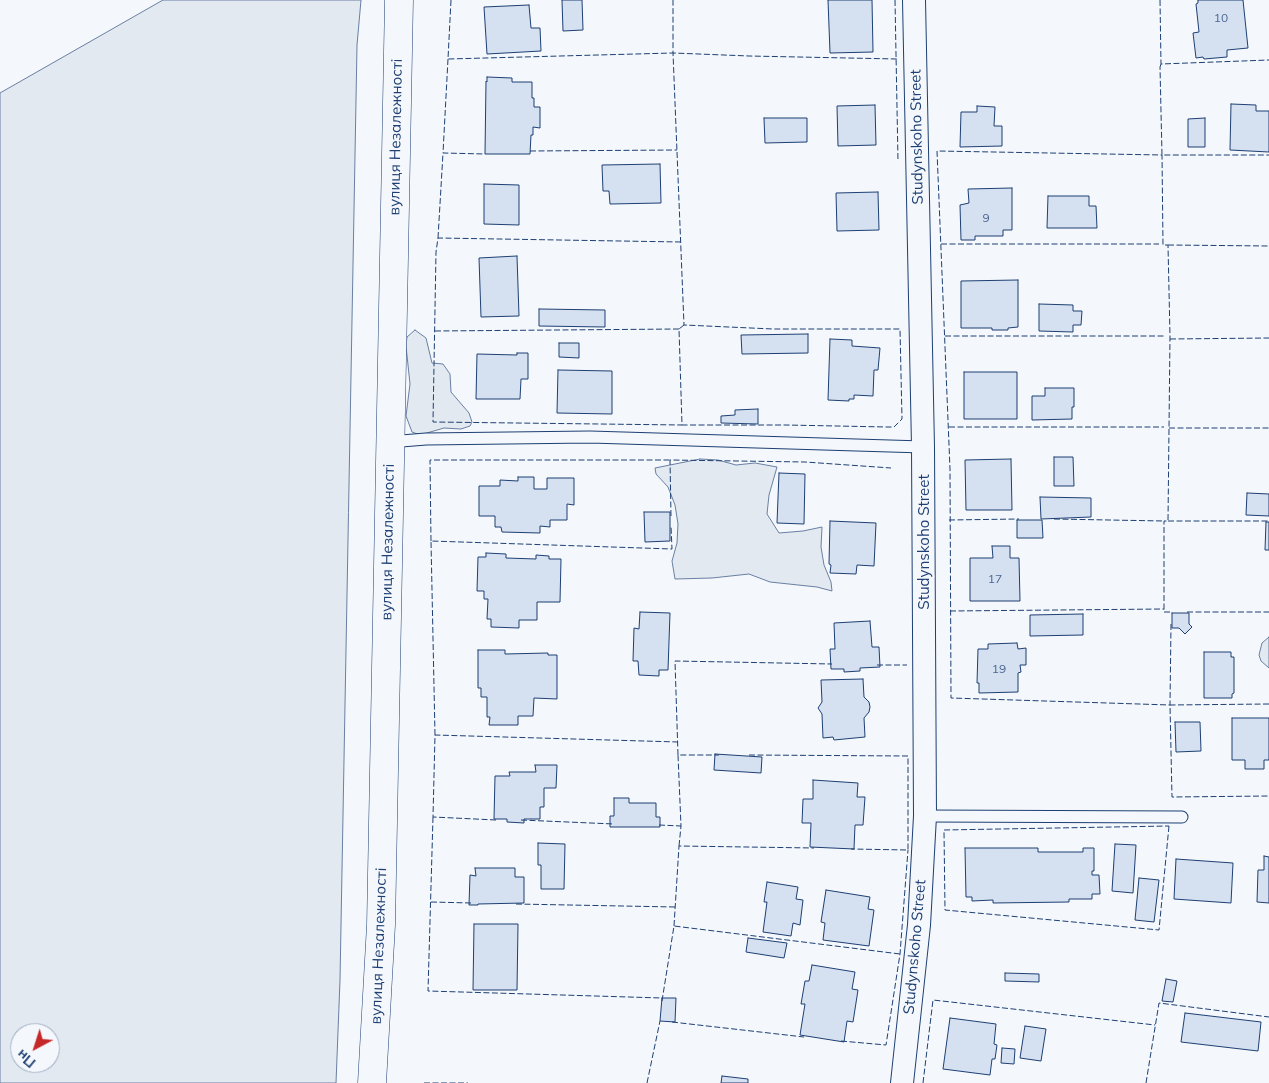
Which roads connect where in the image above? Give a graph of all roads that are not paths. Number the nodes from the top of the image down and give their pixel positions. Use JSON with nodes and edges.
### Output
{"nodes":[{"id":1,"x":399,"y":0,"type":"edge"},
{"id":2,"x":914,"y":0,"type":"edge"},
{"id":3,"x":390,"y":442,"type":"junction"},
{"id":4,"x":923,"y":447,"type":"junction"},
{"id":5,"x":925,"y":816,"type":"junction"},
{"id":6,"x":1182,"y":817,"type":"dead end"},
{"id":7,"x":372,"y":1083,"type":"edge"},
{"id":8,"x":902,"y":1083,"type":"edge"}],
"edges":[{"from":1,"to":3,"type":"street","name":"вулиця Незалежності"},
{"from":2,"to":4,"type":"street","name":"Studynskoho Street"},
{"from":3,"to":4,"type":"lane"},
{"from":3,"to":7,"type":"street","name":"вулиця Незалежності"},
{"from":4,"to":5,"type":"street","name":"Studynskoho Street"},
{"from":5,"to":6,"type":"lane"},
{"from":5,"to":8,"type":"street","name":"Studynskoho Street"}]}
